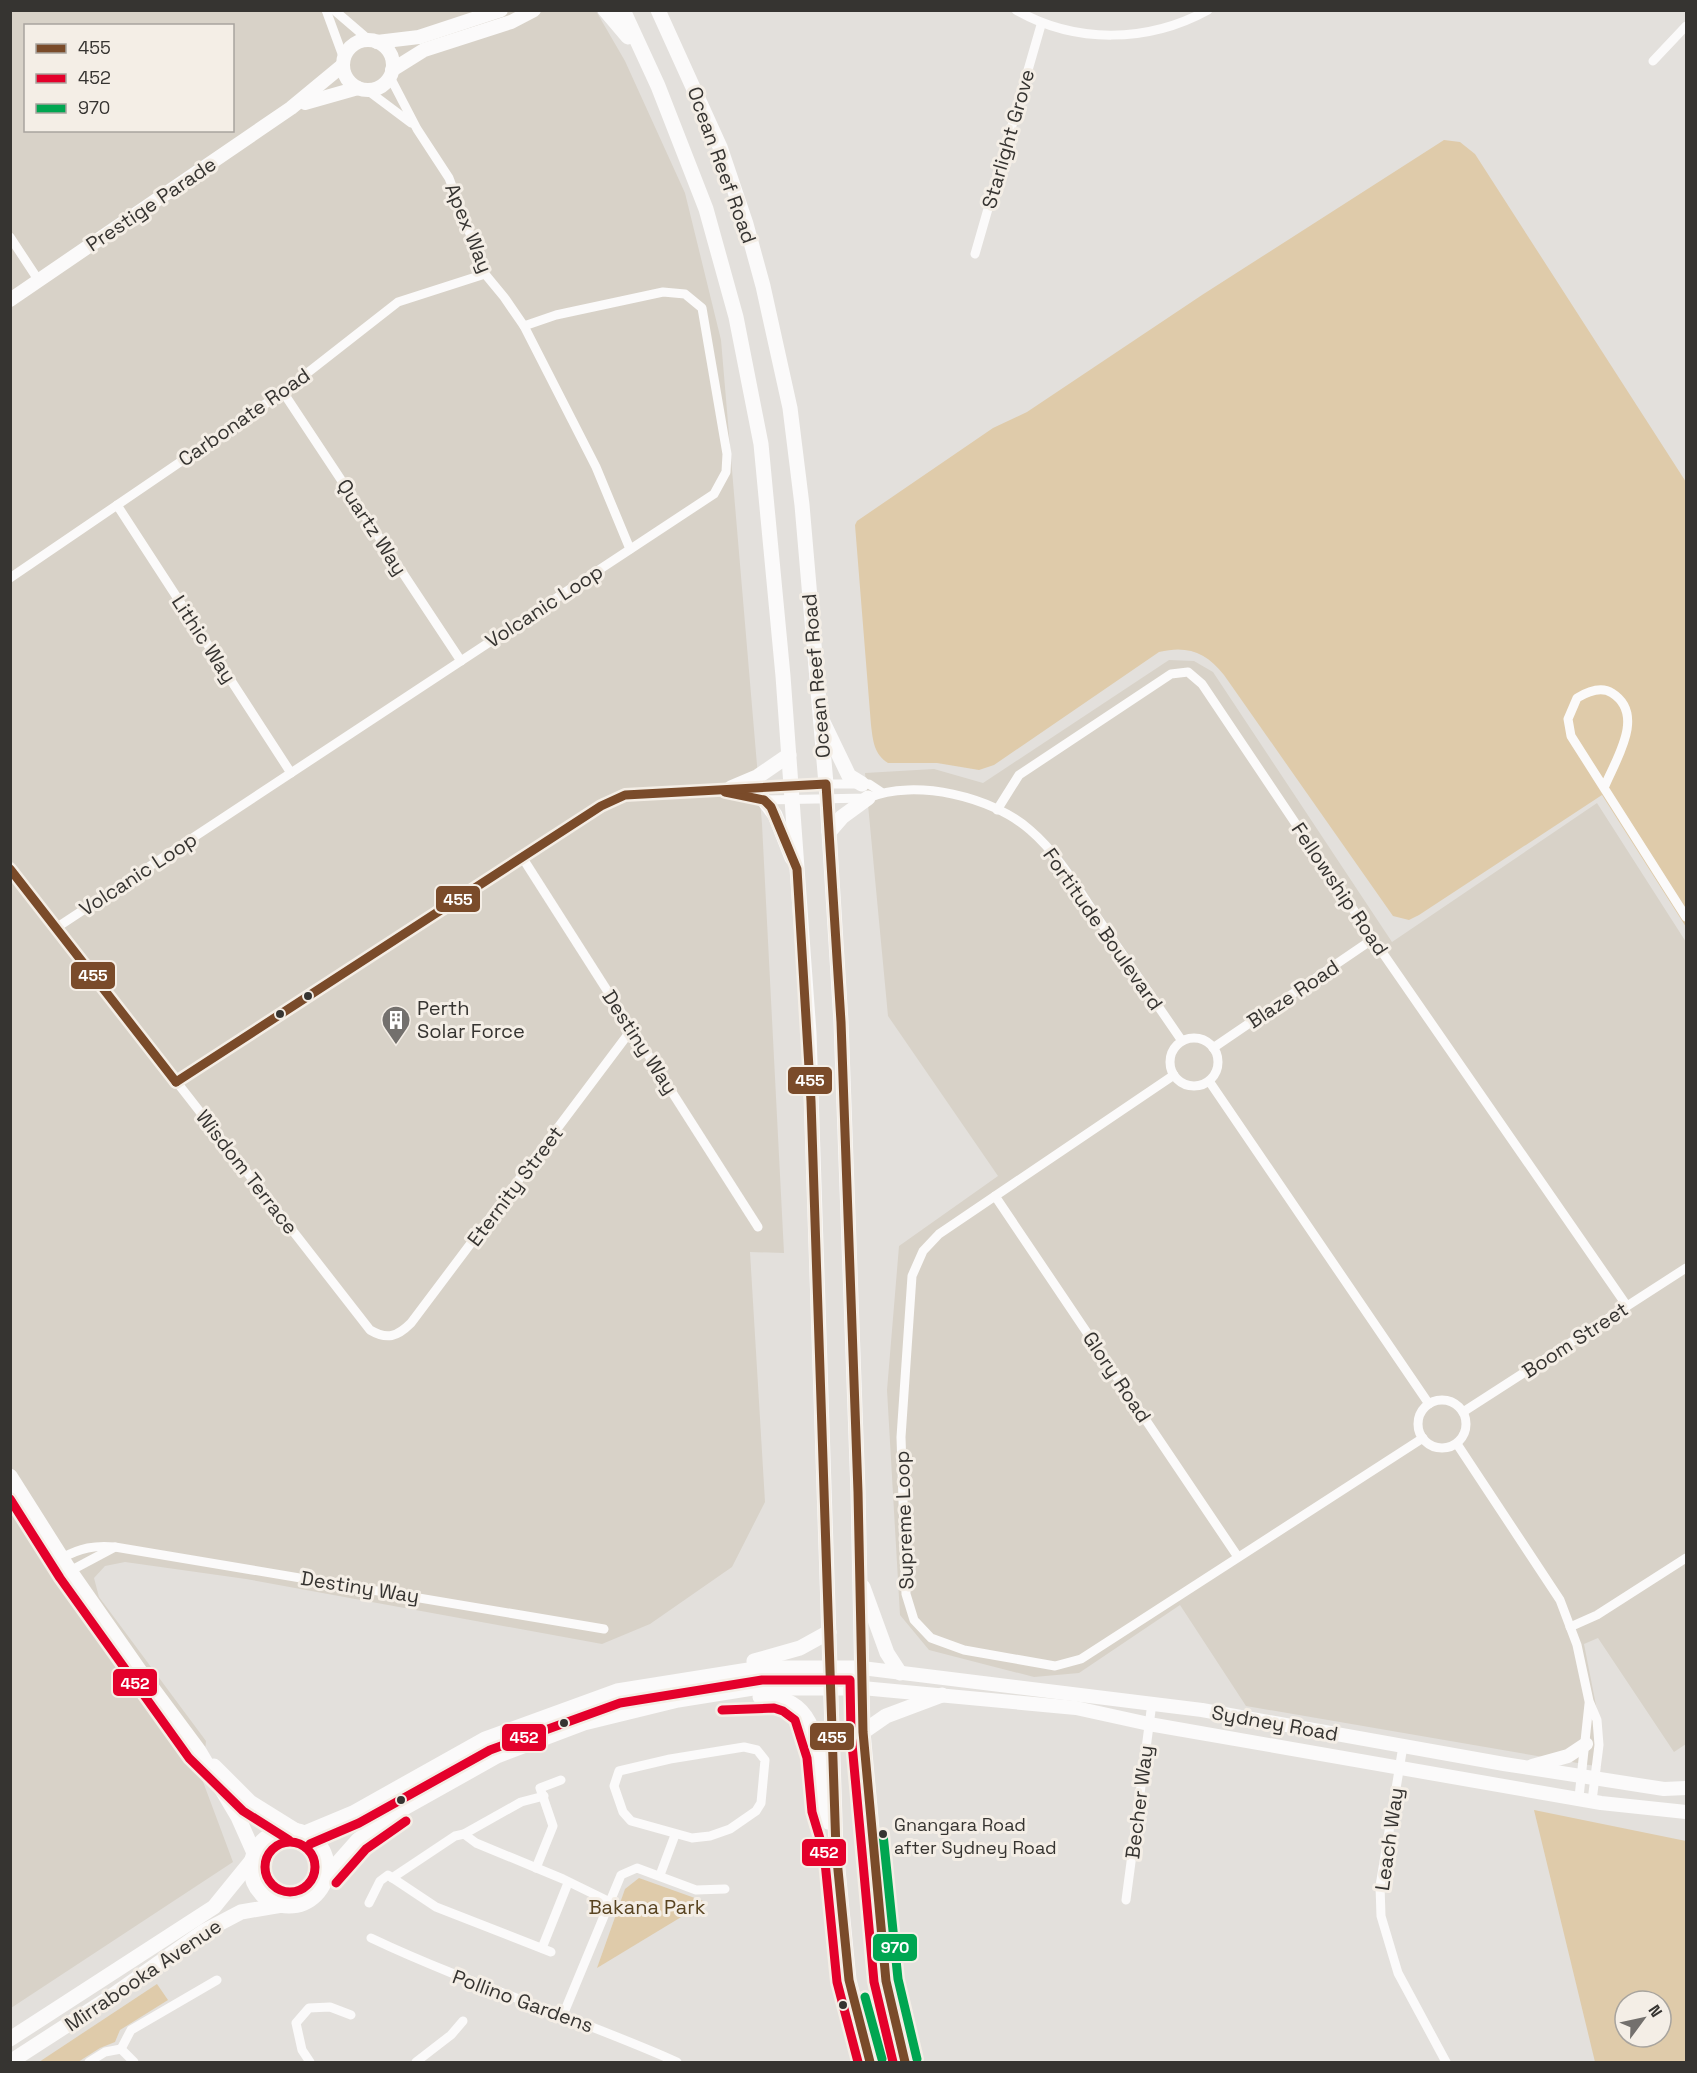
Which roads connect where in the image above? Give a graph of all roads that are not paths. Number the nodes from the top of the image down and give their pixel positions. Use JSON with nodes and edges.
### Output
{"nodes":[{"id":1,"x":326,"y":10,"type":"edge"},
{"id":2,"x":334,"y":10,"type":"edge"},
{"id":3,"x":501,"y":10,"type":"edge"},
{"id":4,"x":534,"y":10,"type":"edge"},
{"id":5,"x":605,"y":10,"type":"edge"},
{"id":6,"x":623,"y":10,"type":"edge"},
{"id":7,"x":658,"y":10,"type":"edge"},
{"id":8,"x":1016,"y":10,"type":"edge"},
{"id":9,"x":1208,"y":10,"type":"edge"},
{"id":10,"x":1041,"y":24,"type":"junction"},
{"id":11,"x":1686,"y":26,"type":"edge"},
{"id":12,"x":373,"y":41,"type":"junction"},
{"id":13,"x":1653,"y":61,"type":"dead end"},
{"id":14,"x":343,"y":62,"type":"junction"},
{"id":15,"x":648,"y":64,"type":"junction"},
{"id":16,"x":391,"y":74,"type":"junction"},
{"id":17,"x":362,"y":89,"type":"junction"},
{"id":18,"x":291,"y":108,"type":"junction"},
{"id":19,"x":417,"y":129,"type":"junction"},
{"id":20,"x":10,"y":237,"type":"edge"},
{"id":21,"x":975,"y":254,"type":"dead end"},
{"id":22,"x":484,"y":274,"type":"junction"},
{"id":23,"x":39,"y":281,"type":"junction"},
{"id":24,"x":10,"y":300,"type":"edge"},
{"id":25,"x":524,"y":326,"type":"junction"},
{"id":26,"x":283,"y":392,"type":"junction"},
{"id":27,"x":117,"y":505,"type":"junction"},
{"id":28,"x":630,"y":549,"type":"junction"},
{"id":29,"x":10,"y":578,"type":"edge"},
{"id":30,"x":460,"y":661,"type":"junction"},
{"id":31,"x":818,"y":711,"type":"junction"},
{"id":32,"x":789,"y":755,"type":"junction"},
{"id":33,"x":291,"y":773,"type":"junction"},
{"id":34,"x":1604,"y":788,"type":"junction"},
{"id":35,"x":723,"y":789,"type":"junction"},
{"id":36,"x":826,"y":791,"type":"junction"},
{"id":37,"x":791,"y":792,"type":"junction"},
{"id":38,"x":870,"y":792,"type":"junction"},
{"id":39,"x":764,"y":800,"type":"junction"},
{"id":40,"x":997,"y":810,"type":"junction"},
{"id":41,"x":828,"y":832,"type":"junction"},
{"id":42,"x":522,"y":857,"type":"junction"},
{"id":43,"x":10,"y":868,"type":"edge"},
{"id":44,"x":797,"y":869,"type":"junction"},
{"id":45,"x":1686,"y":917,"type":"edge"},
{"id":46,"x":56,"y":928,"type":"junction"},
{"id":47,"x":1373,"y":939,"type":"junction"},
{"id":48,"x":632,"y":1029,"type":"junction"},
{"id":49,"x":1182,"y":1041,"type":"junction"},
{"id":50,"x":1214,"y":1048,"type":"junction"},
{"id":51,"x":1174,"y":1075,"type":"junction"},
{"id":52,"x":1209,"y":1081,"type":"junction"},
{"id":53,"x":176,"y":1082,"type":"junction"},
{"id":54,"x":995,"y":1196,"type":"junction"},
{"id":55,"x":758,"y":1227,"type":"dead end"},
{"id":56,"x":1686,"y":1268,"type":"edge"},
{"id":57,"x":1627,"y":1306,"type":"junction"},
{"id":58,"x":392,"y":1337,"type":"joint"},
{"id":59,"x":1429,"y":1404,"type":"junction"},
{"id":60,"x":1463,"y":1412,"type":"junction"},
{"id":61,"x":1423,"y":1438,"type":"junction"},
{"id":62,"x":1456,"y":1444,"type":"junction"},
{"id":63,"x":10,"y":1476,"type":"edge"},
{"id":64,"x":115,"y":1546,"type":"junction"},
{"id":65,"x":1238,"y":1557,"type":"junction"},
{"id":66,"x":1686,"y":1557,"type":"edge"},
{"id":67,"x":66,"y":1564,"type":"junction"},
{"id":68,"x":858,"y":1573,"type":"junction"},
{"id":69,"x":1570,"y":1627,"type":"junction"},
{"id":70,"x":604,"y":1629,"type":"dead end"},
{"id":71,"x":829,"y":1632,"type":"junction"},
{"id":72,"x":829,"y":1666,"type":"junction"},
{"id":73,"x":862,"y":1668,"type":"junction"},
{"id":74,"x":726,"y":1671,"type":"junction"},
{"id":75,"x":900,"y":1673,"type":"junction"},
{"id":76,"x":831,"y":1687,"type":"junction"},
{"id":77,"x":862,"y":1688,"type":"junction"},
{"id":78,"x":942,"y":1695,"type":"junction"},
{"id":79,"x":678,"y":1700,"type":"junction"},
{"id":80,"x":1589,"y":1701,"type":"junction"},
{"id":81,"x":1152,"y":1703,"type":"junction"},
{"id":82,"x":1149,"y":1724,"type":"junction"},
{"id":83,"x":863,"y":1732,"type":"junction"},
{"id":84,"x":1586,"y":1744,"type":"junction"},
{"id":85,"x":1403,"y":1746,"type":"junction"},
{"id":86,"x":200,"y":1751,"type":"junction"},
{"id":87,"x":1400,"y":1766,"type":"junction"},
{"id":88,"x":1527,"y":1768,"type":"junction"},
{"id":89,"x":1590,"y":1778,"type":"junction"},
{"id":90,"x":561,"y":1780,"type":"dead end"},
{"id":91,"x":1686,"y":1788,"type":"edge"},
{"id":92,"x":544,"y":1796,"type":"junction"},
{"id":93,"x":1585,"y":1799,"type":"junction"},
{"id":94,"x":1686,"y":1812,"type":"edge"},
{"id":95,"x":300,"y":1832,"type":"junction"},
{"id":96,"x":464,"y":1834,"type":"junction"},
{"id":97,"x":675,"y":1835,"type":"junction"},
{"id":98,"x":836,"y":1850,"type":"junction"},
{"id":99,"x":254,"y":1856,"type":"junction"},
{"id":100,"x":536,"y":1868,"type":"junction"},
{"id":101,"x":327,"y":1875,"type":"junction"},
{"id":102,"x":660,"y":1875,"type":"junction"},
{"id":103,"x":392,"y":1878,"type":"junction"},
{"id":104,"x":568,"y":1883,"type":"junction"},
{"id":105,"x":725,"y":1889,"type":"dead end"},
{"id":106,"x":1126,"y":1900,"type":"dead end"},
{"id":107,"x":610,"y":1902,"type":"junction"},
{"id":108,"x":369,"y":1903,"type":"dead end"},
{"id":109,"x":282,"y":1905,"type":"junction"},
{"id":110,"x":371,"y":1938,"type":"dead end"},
{"id":111,"x":217,"y":1980,"type":"dead end"},
{"id":112,"x":351,"y":2015,"type":"dead end"},
{"id":113,"x":563,"y":2015,"type":"junction"},
{"id":114,"x":463,"y":2021,"type":"dead end"},
{"id":115,"x":10,"y":2039,"type":"edge"},
{"id":116,"x":121,"y":2049,"type":"junction"},
{"id":117,"x":10,"y":2062,"type":"edge"},
{"id":118,"x":89,"y":2062,"type":"edge"},
{"id":119,"x":134,"y":2062,"type":"edge"},
{"id":120,"x":310,"y":2062,"type":"edge"},
{"id":121,"x":416,"y":2062,"type":"edge"},
{"id":122,"x":677,"y":2062,"type":"edge"},
{"id":123,"x":870,"y":2062,"type":"edge"},
{"id":124,"x":904,"y":2062,"type":"edge"},
{"id":125,"x":1446,"y":2062,"type":"edge"}],
"edges":[{"from":1,"to":14,"type":"street"},
{"from":2,"to":12,"type":"street"},
{"from":3,"to":12,"type":"street"},
{"from":4,"to":16,"type":"street"},
{"from":5,"to":15,"type":"main road"},
{"from":6,"to":15,"type":"main road","name":"Ocean Reef Road"},
{"from":7,"to":31,"type":"main road","name":"Ocean Reef Road"},
{"from":8,"to":10,"type":"street"},
{"from":9,"to":10,"type":"street"},
{"from":10,"to":21,"type":"street","name":"Starlight Grove"},
{"from":11,"to":13,"type":"street"},
{"from":12,"to":14,"type":"street"},
{"from":12,"to":16,"type":"street"},
{"from":14,"to":17,"type":"street"},
{"from":14,"to":18,"type":"street","name":"Prestige Parade"},
{"from":15,"to":32,"type":"main road","name":"Ocean Reef Road"},
{"from":16,"to":17,"type":"street"},
{"from":16,"to":19,"type":"street","name":"Apex Way"},
{"from":17,"to":18,"type":"street","name":"Prestige Parade"},
{"from":17,"to":19,"type":"street","name":"Apex Way"},
{"from":18,"to":23,"type":"street","name":"Prestige Parade"},
{"from":19,"to":22,"type":"street","name":"Apex Way"},
{"from":20,"to":23,"type":"street"},
{"from":22,"to":25,"type":"street","name":"Apex Way"},
{"from":22,"to":26,"type":"street","name":"Carbonate Road"},
{"from":23,"to":24,"type":"street","name":"Prestige Parade"},
{"from":25,"to":28,"type":"street","name":"Apex Way"},
{"from":25,"to":28,"type":"street","name":"Volcanic Loop"},
{"from":26,"to":27,"type":"street","name":"Carbonate Road"},
{"from":26,"to":30,"type":"street","name":"Quartz Way"},
{"from":27,"to":29,"type":"street","name":"Carbonate Road"},
{"from":27,"to":33,"type":"street","name":"Lithic Way"},
{"from":28,"to":30,"type":"street","name":"Volcanic Loop"},
{"from":30,"to":33,"type":"street","name":"Volcanic Loop"},
{"from":31,"to":36,"type":"main road","name":"Ocean Reef Road"},
{"from":31,"to":38,"type":"main road"},
{"from":32,"to":35,"type":"main road"},
{"from":32,"to":37,"type":"main road","name":"Ocean Reef Road"},
{"from":33,"to":46,"type":"street","name":"Volcanic Loop"},
{"from":34,"to":34,"type":"street"},
{"from":34,"to":45,"type":"street"},
{"from":35,"to":37,"type":"street"},
{"from":35,"to":39,"type":"street"},
{"from":35,"to":42,"type":"street"},
{"from":36,"to":37,"type":"street"},
{"from":36,"to":37,"type":"street"},
{"from":36,"to":38,"type":"street","name":"Fortitude Boulevard"},
{"from":36,"to":38,"type":"street","name":"Fortitude Boulevard"},
{"from":36,"to":41,"type":"main road","name":"Ocean Reef Road"},
{"from":37,"to":39,"type":"street"},
{"from":37,"to":44,"type":"main road","name":"Ocean Reef Road"},
{"from":38,"to":40,"type":"street","name":"Fortitude Boulevard"},
{"from":38,"to":41,"type":"main road"},
{"from":39,"to":44,"type":"main road"},
{"from":40,"to":47,"type":"street","name":"Fellowship Road"},
{"from":40,"to":49,"type":"street","name":"Fortitude Boulevard"},
{"from":41,"to":68,"type":"main road","name":"Ocean Reef Road"},
{"from":42,"to":48,"type":"street","name":"Destiny Way"},
{"from":42,"to":53,"type":"street"},
{"from":43,"to":46,"type":"street","name":"Wisdom Terrace"},
{"from":44,"to":71,"type":"main road","name":"Ocean Reef Road"},
{"from":46,"to":53,"type":"street","name":"Wisdom Terrace"},
{"from":47,"to":50,"type":"street","name":"Blaze Road"},
{"from":47,"to":57,"type":"street","name":"Fellowship Road"},
{"from":48,"to":55,"type":"street","name":"Destiny Way"},
{"from":48,"to":58,"type":"street","name":"Eternity Street"},
{"from":49,"to":50,"type":"street"},
{"from":49,"to":51,"type":"street"},
{"from":50,"to":52,"type":"street"},
{"from":51,"to":52,"type":"street"},
{"from":51,"to":54,"type":"street","name":"Supreme Loop"},
{"from":52,"to":59,"type":"street"},
{"from":53,"to":58,"type":"street","name":"Wisdom Terrace"},
{"from":54,"to":65,"type":"street","name":"Glory Road"},
{"from":54,"to":65,"type":"street","name":"Supreme Loop"},
{"from":56,"to":57,"type":"street","name":"Boom Street"},
{"from":57,"to":60,"type":"street","name":"Boom Street"},
{"from":59,"to":60,"type":"street"},
{"from":59,"to":61,"type":"street"},
{"from":60,"to":62,"type":"street"},
{"from":61,"to":62,"type":"street"},
{"from":61,"to":65,"type":"street","name":"Supreme Loop"},
{"from":62,"to":69,"type":"street"},
{"from":63,"to":67,"type":"main road"},
{"from":64,"to":67,"type":"street"},
{"from":64,"to":67,"type":"street"},
{"from":64,"to":70,"type":"street","name":"Destiny Way"},
{"from":66,"to":69,"type":"street"},
{"from":67,"to":86,"type":"main road"},
{"from":68,"to":73,"type":"main road","name":"Ocean Reef Road"},
{"from":68,"to":75,"type":"main road"},
{"from":69,"to":80,"type":"street"},
{"from":71,"to":72,"type":"main road","name":"Ocean Reef Road"},
{"from":71,"to":74,"type":"main road"},
{"from":72,"to":73,"type":"main road"},
{"from":72,"to":74,"type":"main road"},
{"from":72,"to":76,"type":"main road","name":"Ocean Reef Road"},
{"from":73,"to":75,"type":"street","name":"Sydney Road"},
{"from":73,"to":77,"type":"main road","name":"Ocean Reef Road"},
{"from":74,"to":95,"type":"main road"},
{"from":75,"to":81,"type":"street","name":"Sydney Road"},
{"from":76,"to":77,"type":"main road"},
{"from":76,"to":79,"type":"main road"},
{"from":76,"to":98,"type":"main road","name":"Ocean Reef Road"},
{"from":77,"to":78,"type":"street","name":"Sydney Road"},
{"from":77,"to":83,"type":"main road","name":"Ocean Reef Road"},
{"from":78,"to":82,"type":"street","name":"Sydney Road"},
{"from":78,"to":83,"type":"main road"},
{"from":79,"to":98,"type":"main road"},
{"from":79,"to":101,"type":"main road"},
{"from":80,"to":84,"type":"street"},
{"from":80,"to":89,"type":"street"},
{"from":81,"to":82,"type":"street","name":"Becher Way"},
{"from":81,"to":85,"type":"street","name":"Sydney Road"},
{"from":82,"to":87,"type":"street","name":"Sydney Road"},
{"from":82,"to":106,"type":"street","name":"Becher Way"},
{"from":83,"to":124,"type":"main road","name":"Ocean Reef Road"},
{"from":84,"to":88,"type":"street"},
{"from":84,"to":89,"type":"street"},
{"from":85,"to":87,"type":"street","name":"Leach Way"},
{"from":85,"to":88,"type":"street","name":"Sydney Road"},
{"from":86,"to":95,"type":"main road"},
{"from":86,"to":99,"type":"main road"},
{"from":87,"to":93,"type":"street","name":"Sydney Road"},
{"from":87,"to":125,"type":"street","name":"Leach Way"},
{"from":88,"to":89,"type":"street","name":"Sydney Road"},
{"from":89,"to":91,"type":"street","name":"Sydney Road"},
{"from":89,"to":93,"type":"street"},
{"from":90,"to":92,"type":"street"},
{"from":92,"to":96,"type":"street"},
{"from":92,"to":100,"type":"street"},
{"from":93,"to":94,"type":"street","name":"Sydney Road"},
{"from":95,"to":99,"type":"main road"},
{"from":95,"to":101,"type":"main road"},
{"from":96,"to":100,"type":"street"},
{"from":96,"to":103,"type":"street"},
{"from":97,"to":97,"type":"street"},
{"from":97,"to":102,"type":"street"},
{"from":98,"to":123,"type":"main road"},
{"from":99,"to":109,"type":"main road"},
{"from":99,"to":115,"type":"main road","name":"Mirrabooka Avenue"},
{"from":100,"to":104,"type":"street"},
{"from":101,"to":109,"type":"main road"},
{"from":102,"to":105,"type":"street"},
{"from":102,"to":107,"type":"street"},
{"from":103,"to":104,"type":"street"},
{"from":103,"to":108,"type":"street"},
{"from":104,"to":107,"type":"street"},
{"from":107,"to":113,"type":"street"},
{"from":109,"to":117,"type":"main road","name":"Mirrabooka Avenue"},
{"from":110,"to":113,"type":"street","name":"Pollino Gardens"},
{"from":111,"to":116,"type":"street"},
{"from":112,"to":120,"type":"street"},
{"from":113,"to":122,"type":"street","name":"Pollino Gardens"},
{"from":114,"to":121,"type":"street"},
{"from":116,"to":118,"type":"street"},
{"from":116,"to":119,"type":"street"}]}
